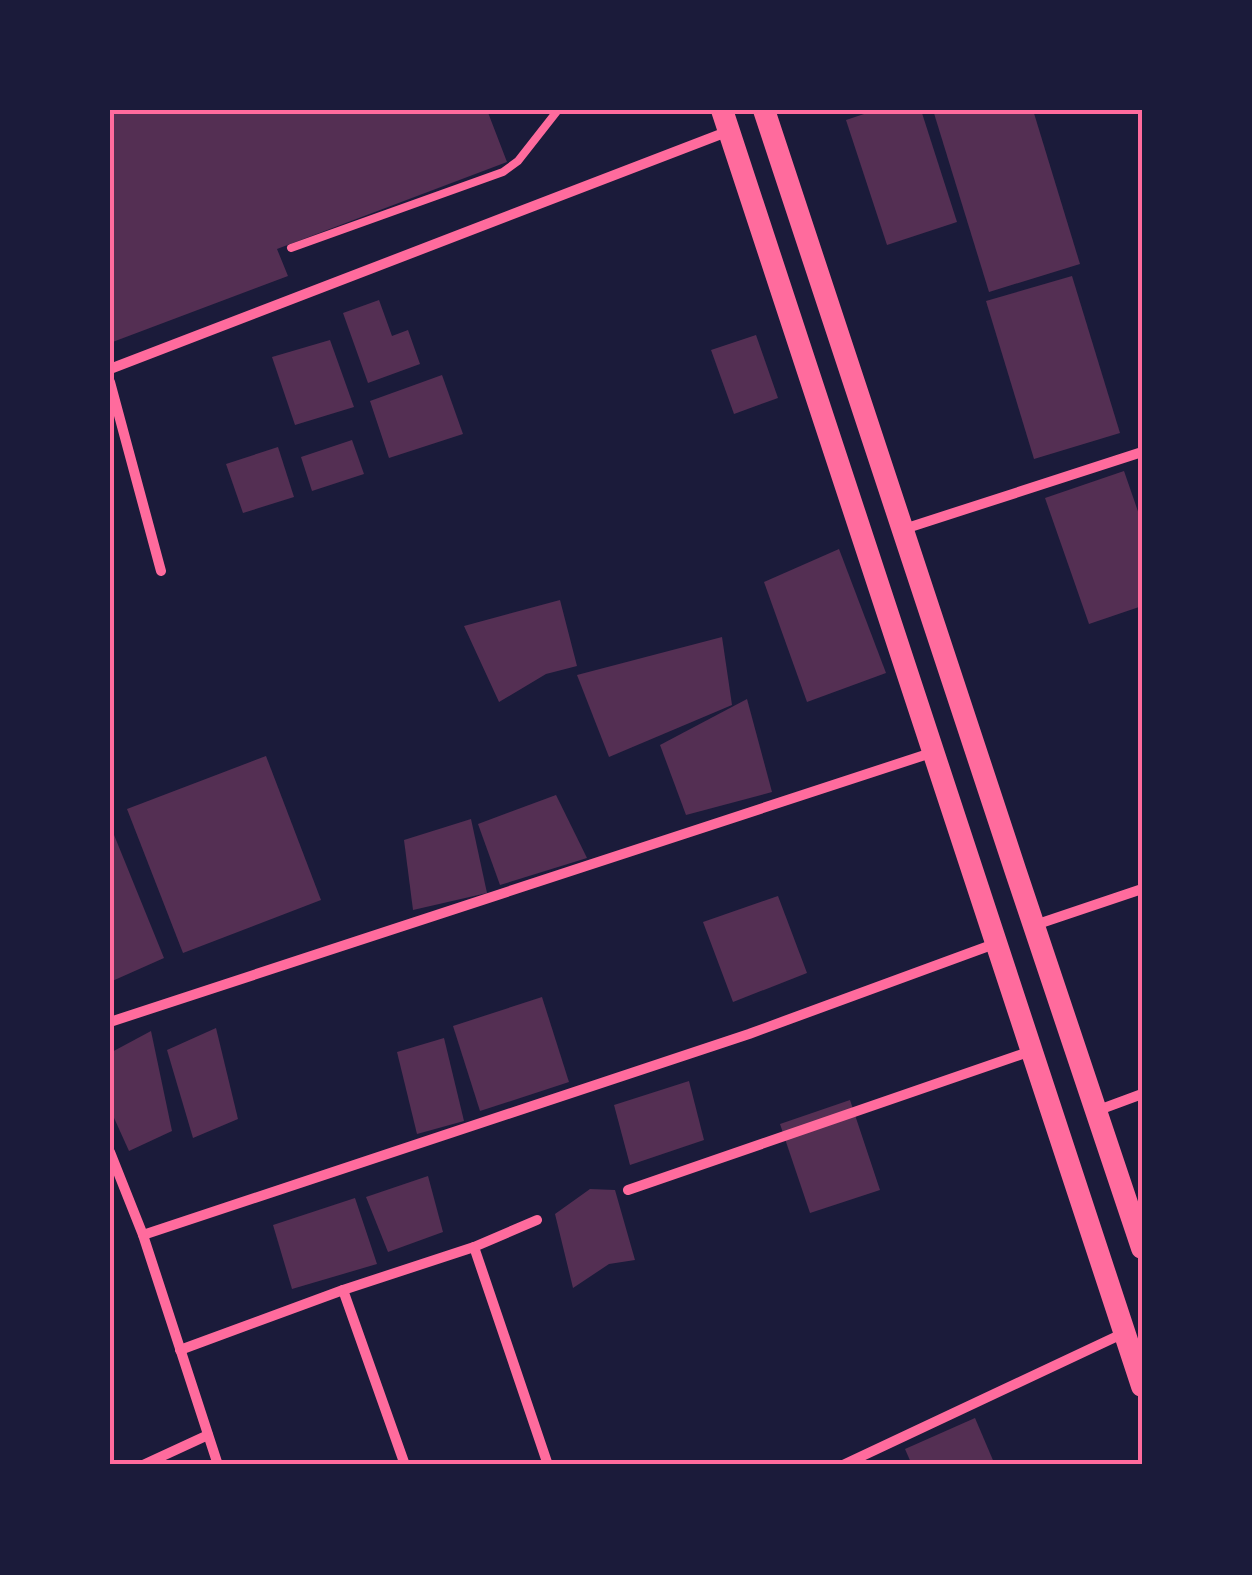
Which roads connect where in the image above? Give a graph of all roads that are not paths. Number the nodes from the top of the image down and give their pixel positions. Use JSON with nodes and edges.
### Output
{"nodes":[{"id":1,"x":558,"y":110,"type":"edge"},
{"id":2,"x":764,"y":110,"type":"edge"},
{"id":3,"x":725,"y":120,"type":"edge"},
{"id":4,"x":292,"y":248,"type":"dead end"},
{"id":5,"x":110,"y":370,"type":"edge"},
{"id":6,"x":110,"y":382,"type":"edge"},
{"id":7,"x":1142,"y":452,"type":"edge"},
{"id":8,"x":900,"y":530,"type":"junction"},
{"id":9,"x":161,"y":571,"type":"dead end"},
{"id":10,"x":958,"y":701,"type":"junction"},
{"id":11,"x":922,"y":714,"type":"junction"},
{"id":12,"x":934,"y":752,"type":"junction"},
{"id":13,"x":1142,"y":889,"type":"edge"},
{"id":14,"x":1035,"y":925,"type":"junction"},
{"id":15,"x":997,"y":943,"type":"junction"},
{"id":16,"x":110,"y":1022,"type":"edge"},
{"id":17,"x":1032,"y":1051,"type":"junction"},
{"id":18,"x":1142,"y":1094,"type":"edge"},
{"id":19,"x":1096,"y":1111,"type":"junction"},
{"id":20,"x":110,"y":1152,"type":"edge"},
{"id":21,"x":628,"y":1190,"type":"dead end"},
{"id":22,"x":537,"y":1220,"type":"dead end"},
{"id":23,"x":143,"y":1235,"type":"junction"},
{"id":24,"x":474,"y":1247,"type":"junction"},
{"id":25,"x":1142,"y":1248,"type":"edge"},
{"id":26,"x":344,"y":1290,"type":"junction"},
{"id":27,"x":1125,"y":1333,"type":"junction"},
{"id":28,"x":180,"y":1350,"type":"junction"},
{"id":29,"x":1142,"y":1386,"type":"edge"},
{"id":30,"x":208,"y":1435,"type":"junction"},
{"id":31,"x":143,"y":1465,"type":"edge"},
{"id":32,"x":218,"y":1465,"type":"edge"},
{"id":33,"x":405,"y":1465,"type":"edge"},
{"id":34,"x":548,"y":1465,"type":"edge"},
{"id":35,"x":843,"y":1465,"type":"edge"}],
"edges":[{"from":1,"to":4,"type":"lane"},
{"from":2,"to":8,"type":"main road"},
{"from":3,"to":5,"type":"street"},
{"from":3,"to":11,"type":"main road"},
{"from":6,"to":9,"type":"street"},
{"from":7,"to":8,"type":"street"},
{"from":8,"to":10,"type":"main road"},
{"from":10,"to":11,"type":"main road"},
{"from":10,"to":14,"type":"main road"},
{"from":11,"to":12,"type":"main road"},
{"from":12,"to":15,"type":"main road"},
{"from":12,"to":16,"type":"street"},
{"from":13,"to":14,"type":"street"},
{"from":14,"to":19,"type":"main road"},
{"from":15,"to":17,"type":"main road"},
{"from":15,"to":23,"type":"street"},
{"from":17,"to":21,"type":"street"},
{"from":17,"to":27,"type":"main road"},
{"from":18,"to":19,"type":"street"},
{"from":19,"to":25,"type":"main road"},
{"from":20,"to":23,"type":"street"},
{"from":22,"to":24,"type":"street"},
{"from":23,"to":28,"type":"street"},
{"from":24,"to":26,"type":"street"},
{"from":24,"to":34,"type":"street"},
{"from":26,"to":28,"type":"street"},
{"from":26,"to":33,"type":"street"},
{"from":27,"to":29,"type":"main road"},
{"from":27,"to":35,"type":"street"},
{"from":28,"to":30,"type":"street"},
{"from":30,"to":31,"type":"street"},
{"from":30,"to":32,"type":"street"}]}
